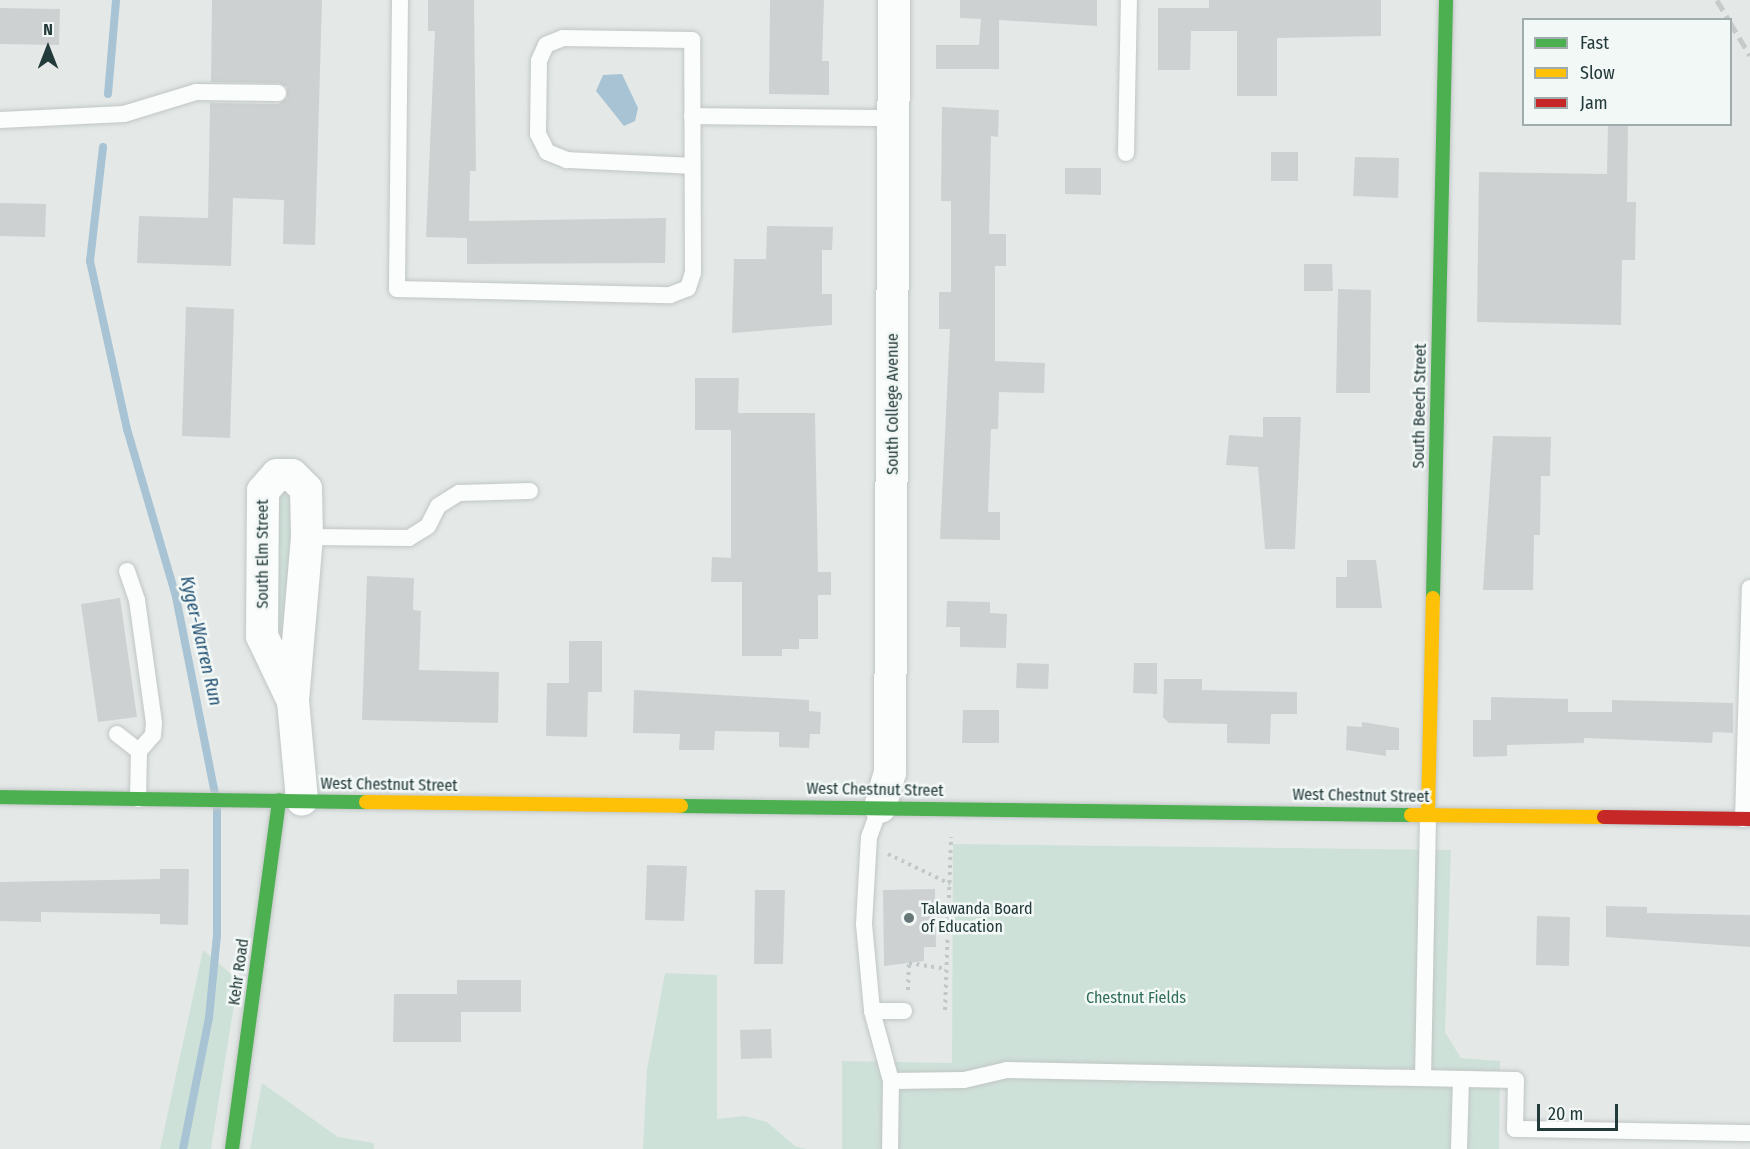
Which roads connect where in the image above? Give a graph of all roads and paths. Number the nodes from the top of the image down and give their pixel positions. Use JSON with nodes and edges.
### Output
{"nodes":[{"id":1,"x":400,"y":0,"type":"edge"},
{"id":2,"x":894,"y":0,"type":"edge"},
{"id":3,"x":1129,"y":0,"type":"edge"},
{"id":4,"x":1446,"y":0,"type":"edge"},
{"id":5,"x":278,"y":93,"type":"dead end"},
{"id":6,"x":692,"y":116,"type":"junction"},
{"id":7,"x":893,"y":118,"type":"junction"},
{"id":8,"x":0,"y":120,"type":"edge"},
{"id":9,"x":1126,"y":153,"type":"dead end"},
{"id":10,"x":692,"y":166,"type":"junction"},
{"id":11,"x":530,"y":491,"type":"dead end"},
{"id":12,"x":307,"y":537,"type":"junction"},
{"id":13,"x":128,"y":571,"type":"dead end"},
{"id":14,"x":1750,"y":588,"type":"edge"},
{"id":15,"x":293,"y":701,"type":"junction"},
{"id":16,"x":117,"y":734,"type":"dead end"},
{"id":17,"x":139,"y":751,"type":"junction"},
{"id":18,"x":0,"y":797,"type":"edge"},
{"id":19,"x":138,"y":799,"type":"junction"},
{"id":20,"x":291,"y":800,"type":"junction"},
{"id":21,"x":880,"y":807,"type":"junction"},
{"id":22,"x":1428,"y":813,"type":"junction"},
{"id":23,"x":1747,"y":819,"type":"edge"},
{"id":24,"x":951,"y":836,"type":"dead end"},
{"id":25,"x":869,"y":845,"type":"junction"},
{"id":26,"x":950,"y":884,"type":"junction"},
{"id":27,"x":946,"y":969,"type":"junction"},
{"id":28,"x":906,"y":1006,"type":"joint"},
{"id":29,"x":945,"y":1010,"type":"dead end"},
{"id":30,"x":872,"y":1011,"type":"junction"},
{"id":31,"x":1423,"y":1078,"type":"junction"},
{"id":32,"x":1461,"y":1078,"type":"junction"},
{"id":33,"x":891,"y":1081,"type":"junction"},
{"id":34,"x":1750,"y":1133,"type":"edge"},
{"id":35,"x":232,"y":1149,"type":"edge"},
{"id":36,"x":890,"y":1149,"type":"edge"},
{"id":37,"x":1460,"y":1149,"type":"edge"}],
"edges":[{"from":1,"to":10,"type":"lane"},
{"from":2,"to":7,"type":"street","name":"South College Avenue"},
{"from":3,"to":9,"type":"lane"},
{"from":4,"to":22,"type":"main road","name":"South Beech Street"},
{"from":5,"to":8,"type":"lane"},
{"from":6,"to":7,"type":"lane"},
{"from":6,"to":10,"type":"lane"},
{"from":6,"to":10,"type":"lane"},
{"from":7,"to":21,"type":"street","name":"South College Avenue"},
{"from":11,"to":12,"type":"lane"},
{"from":12,"to":15,"type":"street","name":"South Elm Street"},
{"from":12,"to":15,"type":"street","name":"South Elm Street"},
{"from":13,"to":17,"type":"lane"},
{"from":14,"to":23,"type":"lane"},
{"from":15,"to":20,"type":"street","name":"South Elm Street"},
{"from":16,"to":17,"type":"lane"},
{"from":17,"to":19,"type":"lane"},
{"from":18,"to":19,"type":"main road","name":"West Chestnut Street"},
{"from":19,"to":20,"type":"main road","name":"West Chestnut Street"},
{"from":20,"to":21,"type":"main road","name":"West Chestnut Street"},
{"from":20,"to":35,"type":"main road","name":"Kehr Road"},
{"from":21,"to":22,"type":"main road","name":"West Chestnut Street"},
{"from":21,"to":25,"type":"lane"},
{"from":22,"to":23,"type":"main road","name":"West Chestnut Street"},
{"from":22,"to":31,"type":"lane"},
{"from":24,"to":26,"type":"path"},
{"from":25,"to":26,"type":"path"},
{"from":25,"to":30,"type":"lane"},
{"from":26,"to":27,"type":"path"},
{"from":27,"to":28,"type":"path"},
{"from":27,"to":29,"type":"path"},
{"from":28,"to":30,"type":"lane"},
{"from":30,"to":33,"type":"lane"},
{"from":31,"to":32,"type":"lane"},
{"from":31,"to":33,"type":"lane"},
{"from":32,"to":34,"type":"lane"},
{"from":32,"to":37,"type":"lane"},
{"from":33,"to":36,"type":"lane"}]}
